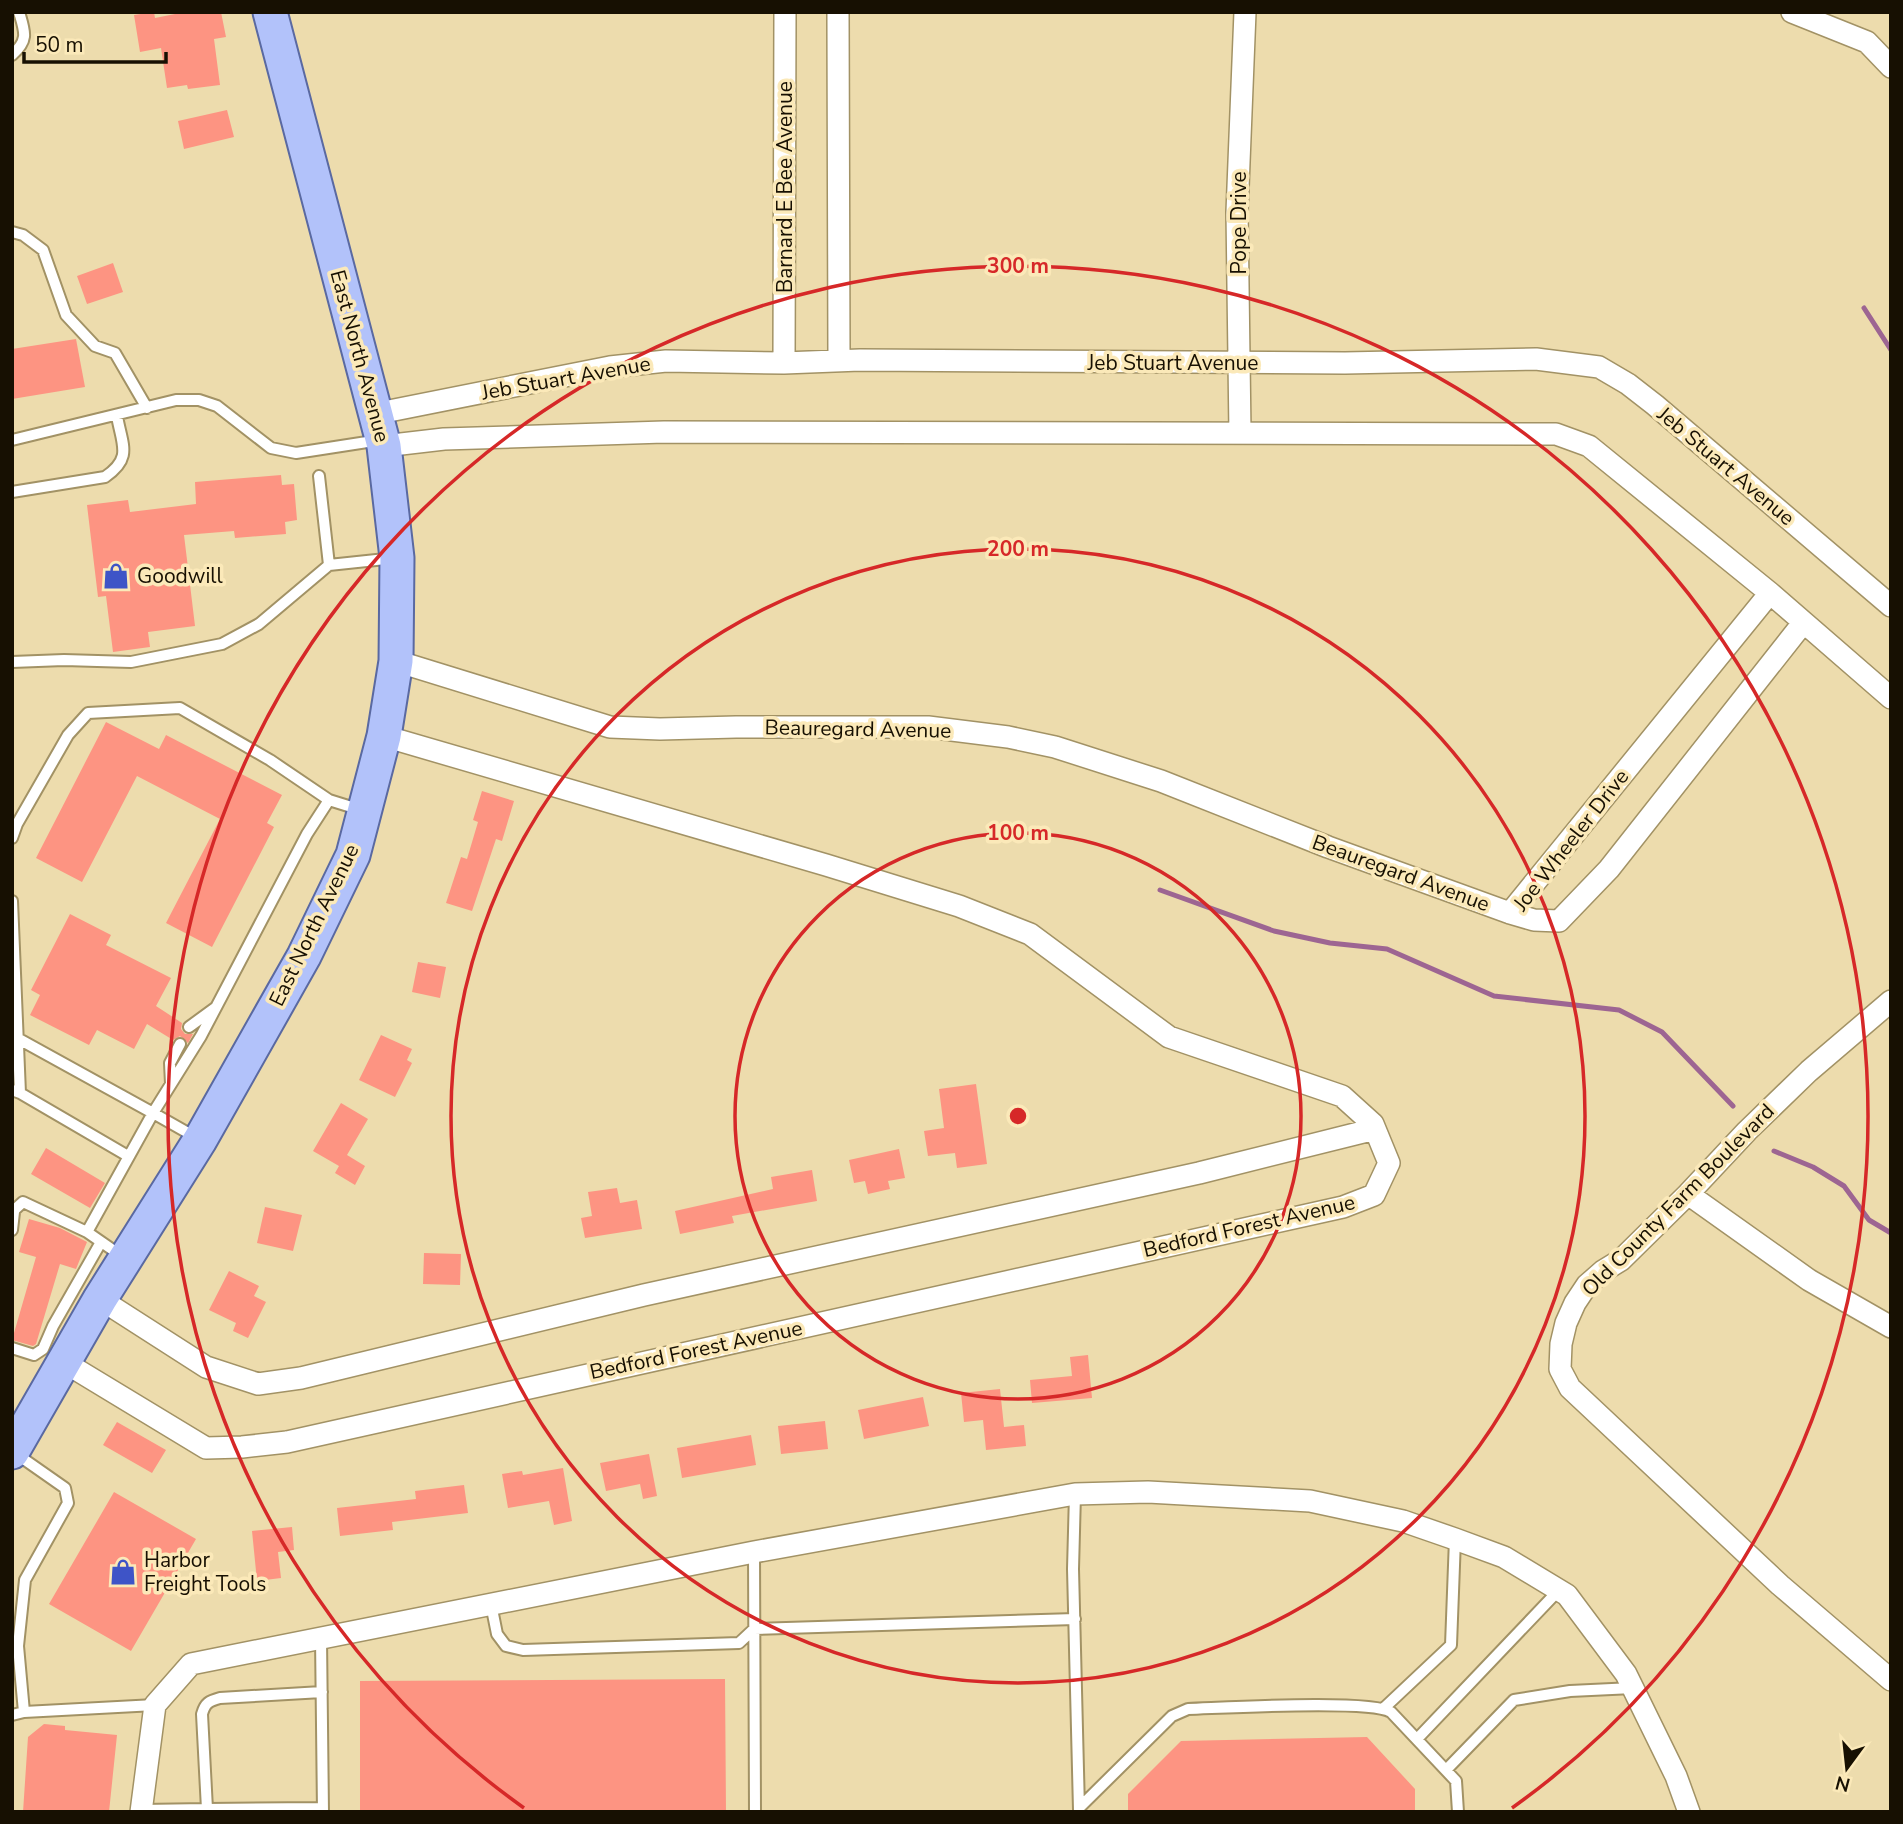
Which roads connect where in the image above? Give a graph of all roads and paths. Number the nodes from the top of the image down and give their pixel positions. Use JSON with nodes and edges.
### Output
{"nodes":[{"id":1,"x":19,"y":12,"type":"edge"},
{"id":2,"x":270,"y":12,"type":"edge"},
{"id":3,"x":785,"y":12,"type":"edge"},
{"id":4,"x":838,"y":12,"type":"edge"},
{"id":5,"x":1245,"y":12,"type":"edge"},
{"id":6,"x":1792,"y":12,"type":"edge"},
{"id":7,"x":12,"y":55,"type":"edge"},
{"id":8,"x":1891,"y":67,"type":"edge"},
{"id":9,"x":12,"y":232,"type":"edge"},
{"id":10,"x":839,"y":360,"type":"junction"},
{"id":11,"x":784,"y":363,"type":"junction"},
{"id":12,"x":1240,"y":363,"type":"junction"},
{"id":13,"x":147,"y":408,"type":"junction"},
{"id":14,"x":117,"y":416,"type":"junction"},
{"id":15,"x":380,"y":433,"type":"junction"},
{"id":16,"x":1240,"y":433,"type":"junction"},
{"id":17,"x":12,"y":440,"type":"edge"},
{"id":18,"x":318,"y":476,"type":"dead end"},
{"id":19,"x":12,"y":492,"type":"edge"},
{"id":20,"x":397,"y":558,"type":"junction"},
{"id":21,"x":329,"y":565,"type":"junction"},
{"id":22,"x":1770,"y":593,"type":"junction"},
{"id":23,"x":1891,"y":606,"type":"edge"},
{"id":24,"x":1803,"y":623,"type":"junction"},
{"id":25,"x":396,"y":661,"type":"junction"},
{"id":26,"x":12,"y":662,"type":"edge"},
{"id":27,"x":1891,"y":698,"type":"edge"},
{"id":28,"x":384,"y":736,"type":"junction"},
{"id":29,"x":329,"y":800,"type":"junction"},
{"id":30,"x":364,"y":811,"type":"junction"},
{"id":31,"x":12,"y":838,"type":"edge"},
{"id":32,"x":12,"y":901,"type":"edge"},
{"id":33,"x":1510,"y":913,"type":"junction"},
{"id":34,"x":1891,"y":1000,"type":"edge"},
{"id":35,"x":217,"y":1006,"type":"junction"},
{"id":36,"x":189,"y":1027,"type":"dead end"},
{"id":37,"x":18,"y":1038,"type":"junction"},
{"id":38,"x":180,"y":1044,"type":"dead end"},
{"id":39,"x":171,"y":1084,"type":"junction"},
{"id":40,"x":16,"y":1092,"type":"edge"},
{"id":41,"x":153,"y":1113,"type":"junction"},
{"id":42,"x":1375,"y":1129,"type":"junction"},
{"id":43,"x":200,"y":1140,"type":"junction"},
{"id":44,"x":128,"y":1156,"type":"junction"},
{"id":45,"x":1688,"y":1194,"type":"junction"},
{"id":46,"x":13,"y":1212,"type":"edge"},
{"id":47,"x":12,"y":1230,"type":"edge"},
{"id":48,"x":88,"y":1232,"type":"junction"},
{"id":49,"x":113,"y":1250,"type":"junction"},
{"id":50,"x":100,"y":1298,"type":"junction"},
{"id":51,"x":1891,"y":1326,"type":"edge"},
{"id":52,"x":12,"y":1348,"type":"edge"},
{"id":53,"x":60,"y":1351,"type":"junction"},
{"id":54,"x":13,"y":1451,"type":"edge"},
{"id":55,"x":1075,"y":1494,"type":"junction"},
{"id":56,"x":1455,"y":1539,"type":"junction"},
{"id":57,"x":754,"y":1552,"type":"junction"},
{"id":58,"x":1559,"y":1590,"type":"junction"},
{"id":59,"x":491,"y":1604,"type":"junction"},
{"id":60,"x":1074,"y":1619,"type":"junction"},
{"id":61,"x":754,"y":1629,"type":"junction"},
{"id":62,"x":321,"y":1638,"type":"junction"},
{"id":63,"x":16,"y":1661,"type":"edge"},
{"id":64,"x":1891,"y":1680,"type":"edge"},
{"id":65,"x":1633,"y":1688,"type":"junction"},
{"id":66,"x":322,"y":1692,"type":"junction"},
{"id":67,"x":155,"y":1705,"type":"junction"},
{"id":68,"x":1384,"y":1708,"type":"junction"},
{"id":69,"x":24,"y":1712,"type":"junction"},
{"id":70,"x":12,"y":1715,"type":"edge"},
{"id":71,"x":1418,"y":1740,"type":"junction"},
{"id":72,"x":1446,"y":1770,"type":"junction"},
{"id":73,"x":207,"y":1809,"type":"junction"},
{"id":74,"x":1079,"y":1809,"type":"edge"},
{"id":75,"x":323,"y":1810,"type":"edge"},
{"id":76,"x":141,"y":1811,"type":"edge"},
{"id":77,"x":755,"y":1812,"type":"edge"},
{"id":78,"x":1458,"y":1812,"type":"edge"},
{"id":79,"x":1689,"y":1812,"type":"edge"}],
"edges":[{"from":1,"to":7,"type":"lane"},
{"from":2,"to":15,"type":"main road","name":"East North Avenue"},
{"from":3,"to":11,"type":"street","name":"Barnard E Bee Avenue"},
{"from":4,"to":10,"type":"street"},
{"from":5,"to":12,"type":"street","name":"Pope Drive"},
{"from":6,"to":8,"type":"street"},
{"from":9,"to":13,"type":"lane"},
{"from":10,"to":11,"type":"street","name":"Jeb Stuart Avenue"},
{"from":10,"to":12,"type":"street","name":"Jeb Stuart Avenue"},
{"from":11,"to":15,"type":"street","name":"Jeb Stuart Avenue"},
{"from":12,"to":16,"type":"street","name":"Pope Drive"},
{"from":12,"to":23,"type":"street","name":"Jeb Stuart Avenue"},
{"from":13,"to":14,"type":"lane"},
{"from":13,"to":15,"type":"lane"},
{"from":14,"to":17,"type":"lane"},
{"from":14,"to":19,"type":"lane"},
{"from":15,"to":16,"type":"street"},
{"from":15,"to":20,"type":"main road","name":"East North Avenue"},
{"from":16,"to":22,"type":"street"},
{"from":18,"to":21,"type":"lane"},
{"from":20,"to":21,"type":"lane"},
{"from":20,"to":25,"type":"main road","name":"East North Avenue"},
{"from":21,"to":26,"type":"lane"},
{"from":22,"to":24,"type":"street"},
{"from":22,"to":33,"type":"street","name":"Joe Wheeler Drive"},
{"from":24,"to":27,"type":"street"},
{"from":24,"to":33,"type":"street","name":"Joe Wheeler Drive"},
{"from":25,"to":28,"type":"main road","name":"East North Avenue"},
{"from":25,"to":33,"type":"street","name":"Beauregard Avenue"},
{"from":28,"to":30,"type":"main road","name":"East North Avenue"},
{"from":28,"to":42,"type":"street"},
{"from":29,"to":30,"type":"lane"},
{"from":29,"to":31,"type":"lane"},
{"from":29,"to":35,"type":"lane"},
{"from":30,"to":43,"type":"main road","name":"East North Avenue"},
{"from":32,"to":37,"type":"lane"},
{"from":34,"to":45,"type":"street","name":"Old County Farm Boulevard"},
{"from":35,"to":36,"type":"lane"},
{"from":35,"to":39,"type":"lane"},
{"from":37,"to":40,"type":"lane"},
{"from":37,"to":41,"type":"lane"},
{"from":38,"to":39,"type":"lane"},
{"from":39,"to":41,"type":"lane"},
{"from":40,"to":44,"type":"lane"},
{"from":41,"to":43,"type":"lane"},
{"from":41,"to":44,"type":"lane"},
{"from":42,"to":50,"type":"street"},
{"from":42,"to":53,"type":"street","name":"Bedford Forest Avenue"},
{"from":43,"to":49,"type":"main road","name":"East North Avenue"},
{"from":44,"to":48,"type":"lane"},
{"from":45,"to":51,"type":"street"},
{"from":45,"to":64,"type":"street","name":"Old County Farm Boulevard"},
{"from":46,"to":47,"type":"lane"},
{"from":46,"to":48,"type":"lane"},
{"from":48,"to":49,"type":"lane"},
{"from":49,"to":50,"type":"main road","name":"East North Avenue"},
{"from":49,"to":53,"type":"lane"},
{"from":50,"to":53,"type":"main road","name":"East North Avenue"},
{"from":52,"to":53,"type":"lane"},
{"from":53,"to":54,"type":"main road","name":"East North Avenue"},
{"from":54,"to":63,"type":"lane"},
{"from":55,"to":56,"type":"street"},
{"from":55,"to":57,"type":"street"},
{"from":55,"to":60,"type":"lane"},
{"from":56,"to":58,"type":"street"},
{"from":56,"to":68,"type":"lane"},
{"from":57,"to":59,"type":"street"},
{"from":57,"to":61,"type":"lane"},
{"from":58,"to":65,"type":"street"},
{"from":58,"to":71,"type":"lane"},
{"from":59,"to":61,"type":"lane"},
{"from":59,"to":62,"type":"street"},
{"from":60,"to":61,"type":"lane"},
{"from":60,"to":74,"type":"lane"},
{"from":61,"to":77,"type":"lane"},
{"from":62,"to":66,"type":"lane"},
{"from":62,"to":67,"type":"street"},
{"from":63,"to":69,"type":"lane"},
{"from":65,"to":72,"type":"lane"},
{"from":65,"to":79,"type":"street"},
{"from":66,"to":73,"type":"lane"},
{"from":66,"to":75,"type":"lane"},
{"from":67,"to":69,"type":"lane"},
{"from":67,"to":76,"type":"street"},
{"from":68,"to":71,"type":"lane"},
{"from":68,"to":74,"type":"lane"},
{"from":69,"to":70,"type":"lane"},
{"from":71,"to":72,"type":"lane"},
{"from":72,"to":78,"type":"lane"},
{"from":73,"to":75,"type":"lane"},
{"from":73,"to":76,"type":"lane"}]}
